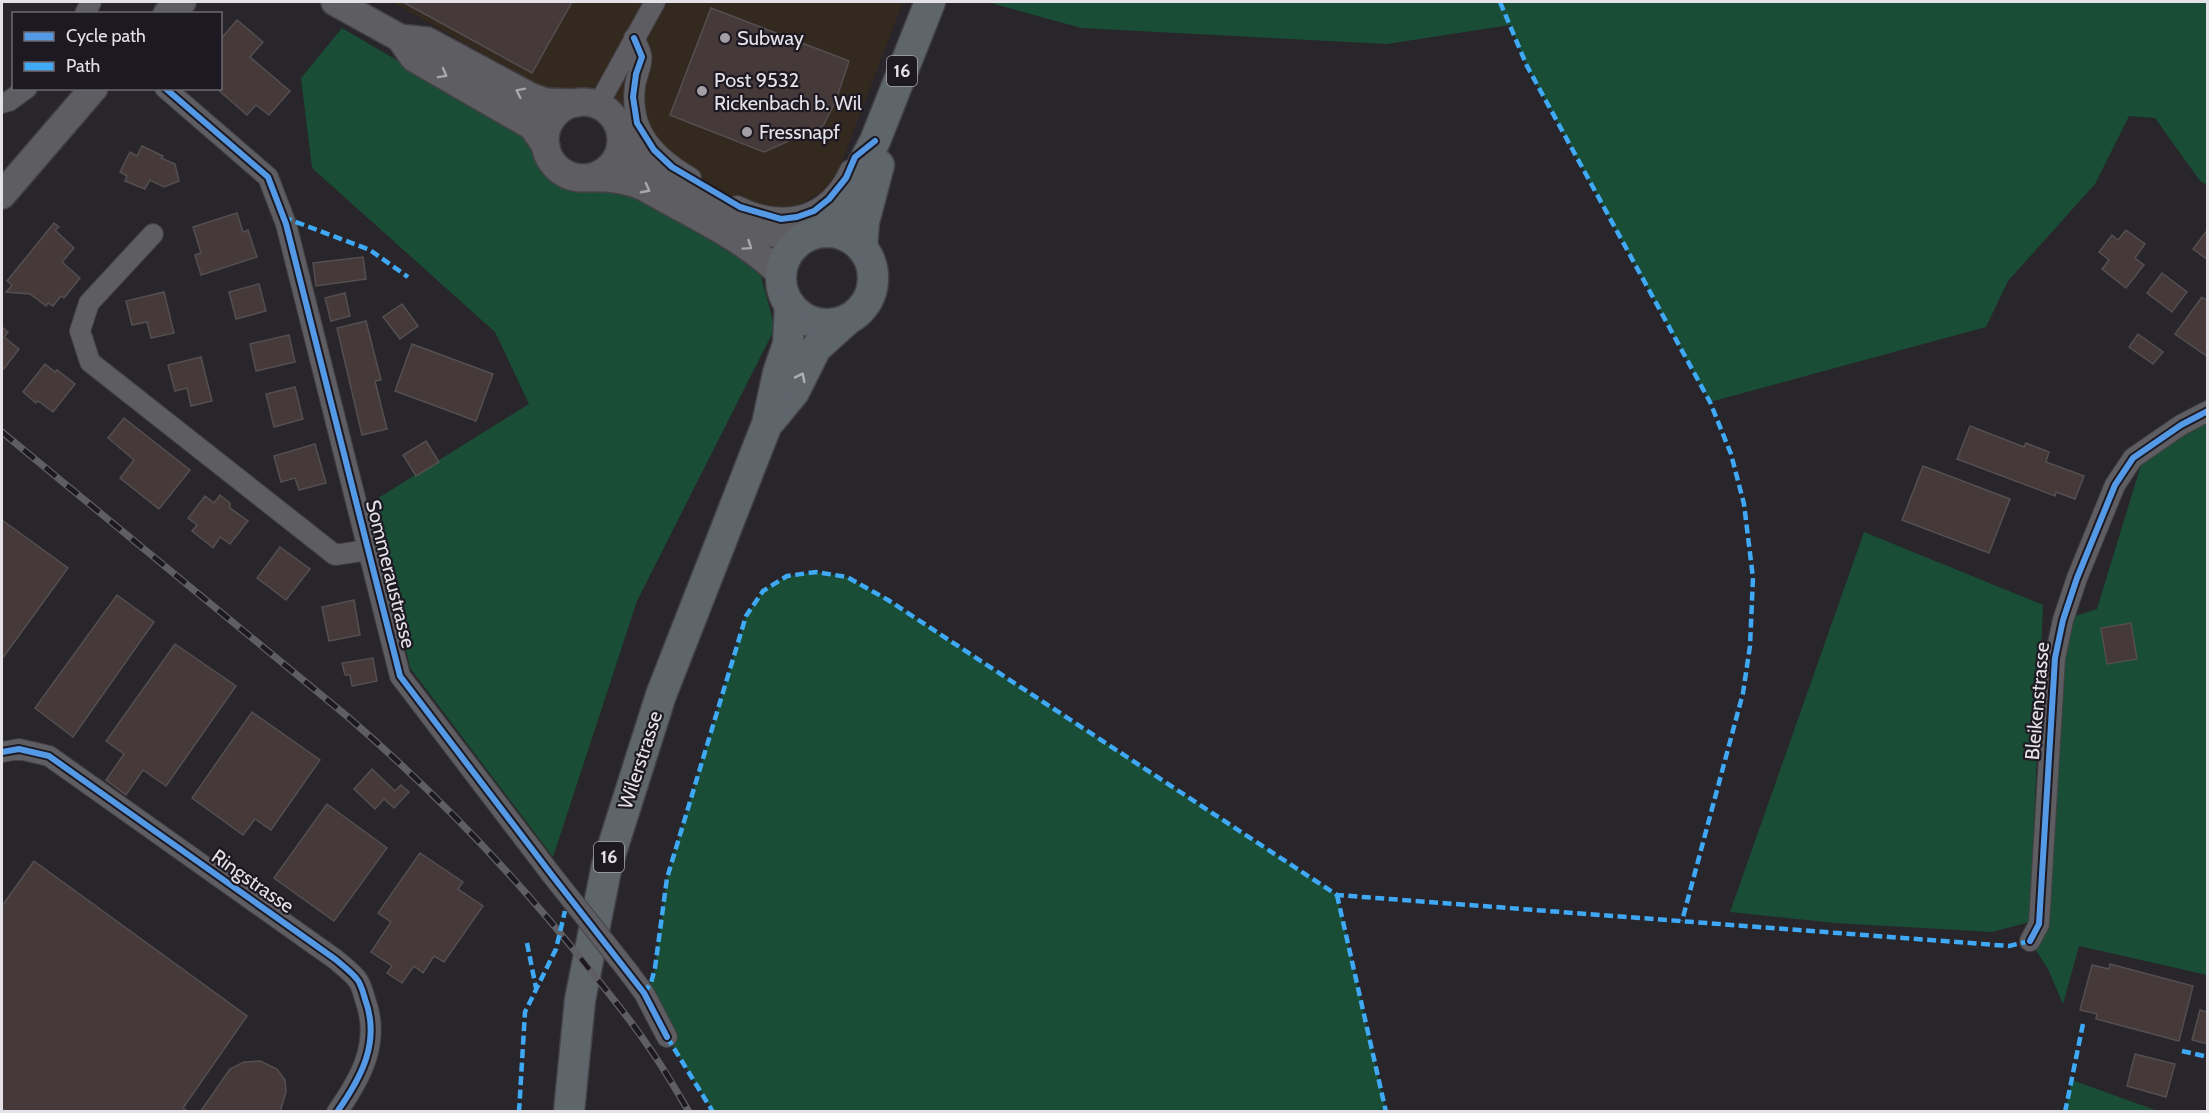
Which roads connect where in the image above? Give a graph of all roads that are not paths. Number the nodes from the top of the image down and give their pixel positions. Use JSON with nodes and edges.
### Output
{"nodes":[{"id":1,"x":182,"y":2,"type":"edge"},
{"id":2,"x":335,"y":2,"type":"edge"},
{"id":3,"x":655,"y":2,"type":"edge"},
{"id":4,"x":930,"y":2,"type":"edge"},
{"id":5,"x":170,"y":12,"type":"edge"},
{"id":6,"x":400,"y":38,"type":"junction"},
{"id":7,"x":634,"y":38,"type":"junction"},
{"id":8,"x":24,"y":90,"type":"edge"},
{"id":9,"x":92,"y":90,"type":"edge"},
{"id":10,"x":167,"y":90,"type":"edge"},
{"id":11,"x":2,"y":103,"type":"edge"},
{"id":12,"x":588,"y":104,"type":"junction"},
{"id":13,"x":621,"y":134,"type":"junction"},
{"id":14,"x":875,"y":141,"type":"junction"},
{"id":15,"x":546,"y":147,"type":"junction"},
{"id":16,"x":590,"y":178,"type":"junction"},
{"id":17,"x":2,"y":195,"type":"edge"},
{"id":18,"x":153,"y":234,"type":"dead end"},
{"id":19,"x":814,"y":235,"type":"junction"},
{"id":20,"x":862,"y":247,"type":"junction"},
{"id":21,"x":781,"y":274,"type":"junction"},
{"id":22,"x":790,"y":305,"type":"junction"},
{"id":23,"x":847,"y":320,"type":"junction"},
{"id":24,"x":2208,"y":411,"type":"edge"},
{"id":25,"x":767,"y":424,"type":"junction"},
{"id":26,"x":368,"y":550,"type":"junction"},
{"id":27,"x":2,"y":752,"type":"edge"},
{"id":28,"x":2030,"y":941,"type":"dead end"},
{"id":29,"x":667,"y":1037,"type":"dead end"},
{"id":30,"x":337,"y":1112,"type":"edge"},
{"id":31,"x":569,"y":1112,"type":"edge"}],
"edges":[{"from":1,"to":5,"type":"main road"},
{"from":2,"to":6,"type":"main road"},
{"from":3,"to":7,"type":"street"},
{"from":4,"to":14,"type":"main road","number":"16"},
{"from":12,"to":6,"type":"main road","one_way":true},
{"from":6,"to":15,"type":"main road","one_way":true},
{"from":7,"to":12,"type":"street"},
{"from":7,"to":14,"type":"street"},
{"from":8,"to":11,"type":"street"},
{"from":9,"to":17,"type":"main road"},
{"from":10,"to":26,"type":"street","name":"Sommeraustrasse"},
{"from":12,"to":13,"type":"main road"},
{"from":12,"to":15,"type":"main road"},
{"from":13,"to":16,"type":"main road"},
{"from":13,"to":19,"type":"main road"},
{"from":14,"to":19,"type":"main road","number":"16"},
{"from":14,"to":20,"type":"main road","number":"16"},
{"from":15,"to":16,"type":"main road"},
{"from":16,"to":21,"type":"main road","one_way":true},
{"from":18,"to":26,"type":"street","name":"Sommeraustrasse"},
{"from":19,"to":20,"type":"main road"},
{"from":19,"to":21,"type":"main road"},
{"from":20,"to":23,"type":"main road"},
{"from":21,"to":22,"type":"main road"},
{"from":22,"to":23,"type":"main road"},
{"from":22,"to":25,"type":"main road","name":"Wilerstrasse","number":"16"},
{"from":25,"to":23,"type":"main road","name":"Wilerstrasse","number":"16","one_way":true},
{"from":24,"to":28,"type":"street","name":"Bleikenstrasse"},
{"from":25,"to":31,"type":"main road","name":"Wilerstrasse","number":"16"},
{"from":26,"to":29,"type":"street","name":"Sommeraustrasse","bridge":true},
{"from":27,"to":30,"type":"street","name":"Ringstrasse"}]}
